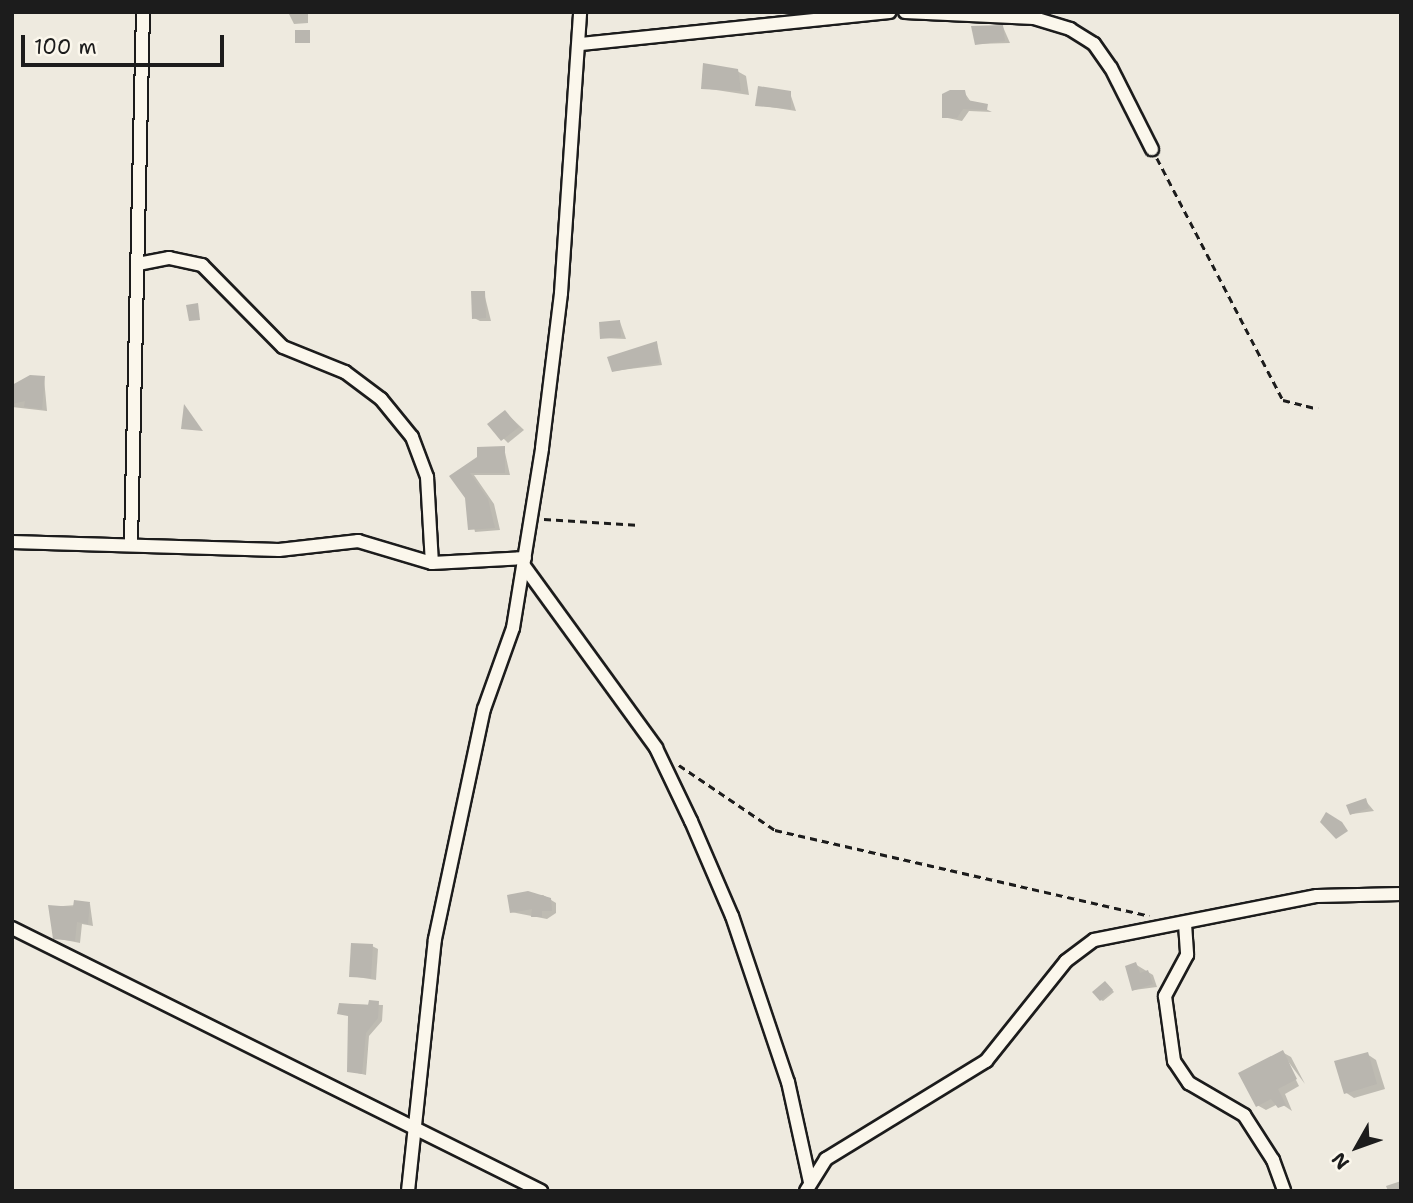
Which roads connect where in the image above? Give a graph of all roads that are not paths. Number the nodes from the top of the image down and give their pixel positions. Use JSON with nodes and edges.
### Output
{"nodes":[{"id":1,"x":143,"y":12,"type":"edge"},
{"id":2,"x":580,"y":12,"type":"edge"},
{"id":3,"x":889,"y":12,"type":"edge"},
{"id":4,"x":905,"y":12,"type":"edge"},
{"id":5,"x":581,"y":44,"type":"junction"},
{"id":6,"x":1152,"y":149,"type":"road end"},
{"id":7,"x":138,"y":264,"type":"junction"},
{"id":8,"x":12,"y":542,"type":"edge"},
{"id":9,"x":131,"y":543,"type":"junction"},
{"id":10,"x":525,"y":562,"type":"junction"},
{"id":11,"x":432,"y":563,"type":"junction"},
{"id":12,"x":1401,"y":894,"type":"edge"},
{"id":13,"x":1185,"y":924,"type":"junction"},
{"id":14,"x":12,"y":928,"type":"edge"},
{"id":15,"x":416,"y":1131,"type":"junction"},
{"id":16,"x":808,"y":1187,"type":"edge"},
{"id":17,"x":408,"y":1191,"type":"edge"},
{"id":18,"x":541,"y":1191,"type":"edge"},
{"id":19,"x":1284,"y":1191,"type":"edge"}],
"edges":[{"from":1,"to":7,"type":"street"},
{"from":2,"to":5,"type":"street"},
{"from":3,"to":5,"type":"street"},
{"from":4,"to":6,"type":"street"},
{"from":5,"to":10,"type":"street"},
{"from":7,"to":9,"type":"street"},
{"from":7,"to":11,"type":"street"},
{"from":8,"to":9,"type":"street"},
{"from":9,"to":11,"type":"street"},
{"from":10,"to":11,"type":"street"},
{"from":10,"to":15,"type":"street"},
{"from":10,"to":16,"type":"street"},
{"from":12,"to":13,"type":"street"},
{"from":13,"to":16,"type":"street"},
{"from":13,"to":19,"type":"street"},
{"from":14,"to":15,"type":"street"},
{"from":15,"to":17,"type":"street"},
{"from":15,"to":18,"type":"street"}]}
